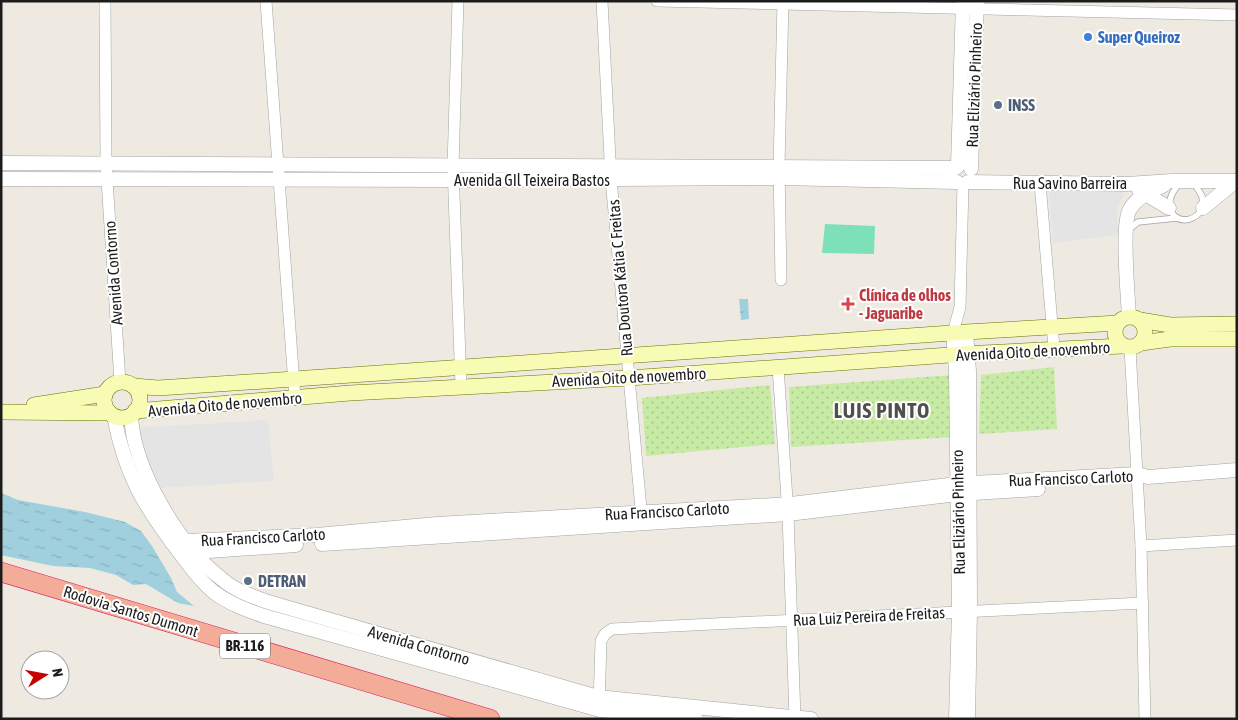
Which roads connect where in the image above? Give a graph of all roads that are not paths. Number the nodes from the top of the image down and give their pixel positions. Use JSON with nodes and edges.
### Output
{"nodes":[{"id":1,"x":105,"y":1,"type":"edge"},
{"id":2,"x":266,"y":1,"type":"edge"},
{"id":3,"x":458,"y":1,"type":"edge"},
{"id":4,"x":602,"y":1,"type":"edge"},
{"id":5,"x":657,"y":1,"type":"edge"},
{"id":6,"x":783,"y":3,"type":"edge"},
{"id":7,"x":970,"y":5,"type":"edge"},
{"id":8,"x":1237,"y":15,"type":"edge"},
{"id":9,"x":1,"y":163,"type":"edge"},
{"id":10,"x":106,"y":164,"type":"junction"},
{"id":11,"x":279,"y":172,"type":"junction"},
{"id":12,"x":779,"y":172,"type":"junction"},
{"id":13,"x":454,"y":173,"type":"junction"},
{"id":14,"x":611,"y":173,"type":"junction"},
{"id":15,"x":964,"y":175,"type":"junction"},
{"id":16,"x":1,"y":179,"type":"edge"},
{"id":17,"x":107,"y":180,"type":"junction"},
{"id":18,"x":1182,"y":181,"type":"junction"},
{"id":19,"x":1236,"y":181,"type":"edge"},
{"id":20,"x":1040,"y":184,"type":"junction"},
{"id":21,"x":1128,"y":184,"type":"junction"},
{"id":22,"x":1146,"y":194,"type":"junction"},
{"id":23,"x":1203,"y":208,"type":"junction"},
{"id":24,"x":1173,"y":213,"type":"junction"},
{"id":25,"x":1126,"y":233,"type":"junction"},
{"id":26,"x":781,"y":280,"type":"dead end"},
{"id":27,"x":1129,"y":320,"type":"junction"},
{"id":28,"x":1237,"y":324,"type":"edge"},
{"id":29,"x":1053,"y":327,"type":"junction"},
{"id":30,"x":959,"y":332,"type":"junction"},
{"id":31,"x":1237,"y":339,"type":"edge"},
{"id":32,"x":1131,"y":346,"type":"junction"},
{"id":33,"x":757,"y":347,"type":"junction"},
{"id":34,"x":1054,"y":348,"type":"junction"},
{"id":35,"x":962,"y":354,"type":"junction"},
{"id":36,"x":626,"y":356,"type":"junction"},
{"id":37,"x":524,"y":362,"type":"junction"},
{"id":38,"x":460,"y":366,"type":"junction"},
{"id":39,"x":778,"y":367,"type":"junction"},
{"id":40,"x":759,"y":369,"type":"junction"},
{"id":41,"x":349,"y":374,"type":"junction"},
{"id":42,"x":629,"y":378,"type":"junction"},
{"id":43,"x":294,"y":379,"type":"junction"},
{"id":44,"x":526,"y":383,"type":"junction"},
{"id":45,"x":127,"y":384,"type":"junction"},
{"id":46,"x":461,"y":386,"type":"junction"},
{"id":47,"x":350,"y":393,"type":"junction"},
{"id":48,"x":105,"y":394,"type":"junction"},
{"id":49,"x":295,"y":398,"type":"junction"},
{"id":50,"x":1,"y":411,"type":"edge"},
{"id":51,"x":133,"y":413,"type":"junction"},
{"id":52,"x":112,"y":414,"type":"junction"},
{"id":53,"x":1237,"y":470,"type":"edge"},
{"id":54,"x":1141,"y":478,"type":"junction"},
{"id":55,"x":963,"y":489,"type":"junction"},
{"id":56,"x":787,"y":509,"type":"junction"},
{"id":57,"x":642,"y":518,"type":"junction"},
{"id":58,"x":1237,"y":540,"type":"edge"},
{"id":59,"x":1141,"y":546,"type":"junction"},
{"id":60,"x":183,"y":547,"type":"junction"},
{"id":61,"x":1,"y":572,"type":"edge"},
{"id":62,"x":1143,"y":602,"type":"junction"},
{"id":63,"x":964,"y":611,"type":"junction"},
{"id":64,"x":791,"y":620,"type":"junction"},
{"id":65,"x":599,"y":704,"type":"junction"},
{"id":66,"x":464,"y":715,"type":"edge"},
{"id":67,"x":795,"y":718,"type":"edge"},
{"id":68,"x":490,"y":719,"type":"edge"},
{"id":69,"x":696,"y":719,"type":"edge"},
{"id":70,"x":811,"y":719,"type":"edge"},
{"id":71,"x":956,"y":719,"type":"edge"},
{"id":72,"x":968,"y":719,"type":"edge"},
{"id":73,"x":1145,"y":719,"type":"edge"}],
"edges":[{"from":1,"to":10,"type":"street","name":"Avenida Contorno"},
{"from":2,"to":11,"type":"street"},
{"from":3,"to":13,"type":"street"},
{"from":4,"to":14,"type":"street","name":"Rua Doutora Kátia C Freitas"},
{"from":5,"to":6,"type":"street"},
{"from":6,"to":7,"type":"street"},
{"from":6,"to":12,"type":"street"},
{"from":7,"to":8,"type":"street"},
{"from":7,"to":15,"type":"street","name":"Rua Eliziário Pinheiro"},
{"from":9,"to":10,"type":"street","name":"Avenida GIl Teixeira Bastos"},
{"from":10,"to":11,"type":"street","name":"Avenida GIl Teixeira Bastos"},
{"from":10,"to":17,"type":"street","name":"Avenida Contorno"},
{"from":11,"to":13,"type":"street","name":"Avenida GIl Teixeira Bastos"},
{"from":11,"to":17,"type":"street","name":"Avenida GIl Teixeira Bastos"},
{"from":11,"to":43,"type":"street"},
{"from":12,"to":14,"type":"street","name":"Avenida GIl Teixeira Bastos"},
{"from":12,"to":15,"type":"street","name":"Avenida GIl Teixeira Bastos"},
{"from":12,"to":26,"type":"street"},
{"from":13,"to":14,"type":"street","name":"Avenida GIl Teixeira Bastos"},
{"from":13,"to":38,"type":"street"},
{"from":14,"to":36,"type":"street","name":"Rua Doutora Kátia C Freitas"},
{"from":15,"to":18,"type":"street","name":"Rua Savino Barreira"},
{"from":15,"to":20,"type":"street","name":"Rua Savino Barreira"},
{"from":15,"to":30,"type":"street","name":"Rua Eliziário Pinheiro"},
{"from":16,"to":17,"type":"street","name":"Avenida GIl Teixeira Bastos"},
{"from":17,"to":45,"type":"street","name":"Avenida Contorno"},
{"from":18,"to":19,"type":"street","name":"Rua Savino Barreira"},
{"from":18,"to":21,"type":"street","name":"Rua Savino Barreira"},
{"from":18,"to":22,"type":"street","name":"Rua Savino Barreira"},
{"from":18,"to":23,"type":"lane"},
{"from":18,"to":24,"type":"lane"},
{"from":19,"to":23,"type":"street"},
{"from":20,"to":21,"type":"street","name":"Rua Savino Barreira"},
{"from":20,"to":29,"type":"street"},
{"from":21,"to":22,"type":"street"},
{"from":22,"to":24,"type":"street"},
{"from":22,"to":25,"type":"street","name":"Rua Savino Barreira"},
{"from":23,"to":24,"type":"lane"},
{"from":24,"to":25,"type":"lane"},
{"from":25,"to":27,"type":"street","name":"Rua Savino Barreira"},
{"from":27,"to":28,"type":"main road","name":"Avenida Oito de novembro"},
{"from":27,"to":29,"type":"main road","name":"Avenida Oito de novembro"},
{"from":27,"to":32,"type":"main road"},
{"from":27,"to":32,"type":"main road"},
{"from":29,"to":30,"type":"main road","name":"Avenida Oito de novembro"},
{"from":29,"to":34,"type":"street"},
{"from":30,"to":33,"type":"main road","name":"Avenida Oito de novembro"},
{"from":30,"to":35,"type":"street","name":"Rua Eliziário Pinheiro"},
{"from":31,"to":32,"type":"main road","name":"Avenida Oito de novembro"},
{"from":32,"to":34,"type":"main road","name":"Avenida Oito de novembro"},
{"from":32,"to":54,"type":"street"},
{"from":33,"to":36,"type":"main road","name":"Avenida Oito de novembro"},
{"from":33,"to":40,"type":"main road"},
{"from":34,"to":35,"type":"main road","name":"Avenida Oito de novembro"},
{"from":35,"to":39,"type":"main road","name":"Avenida Oito de novembro"},
{"from":35,"to":55,"type":"street","name":"Rua Eliziário Pinheiro"},
{"from":36,"to":37,"type":"main road","name":"Avenida Oito de novembro"},
{"from":36,"to":42,"type":"street","name":"Rua Doutora Kátia C Freitas"},
{"from":37,"to":38,"type":"main road","name":"Avenida Oito de novembro"},
{"from":37,"to":44,"type":"main road"},
{"from":38,"to":41,"type":"main road","name":"Avenida Oito de novembro"},
{"from":38,"to":46,"type":"street"},
{"from":39,"to":40,"type":"main road","name":"Avenida Oito de novembro"},
{"from":39,"to":56,"type":"street"},
{"from":40,"to":42,"type":"main road","name":"Avenida Oito de novembro"},
{"from":41,"to":43,"type":"main road","name":"Avenida Oito de novembro"},
{"from":41,"to":47,"type":"main road"},
{"from":42,"to":44,"type":"main road","name":"Avenida Oito de novembro"},
{"from":42,"to":57,"type":"street","name":"Rua Doutora Kátia C Freitas"},
{"from":43,"to":45,"type":"main road","name":"Avenida Oito de novembro"},
{"from":43,"to":49,"type":"street"},
{"from":44,"to":46,"type":"main road","name":"Avenida Oito de novembro"},
{"from":45,"to":48,"type":"main road"},
{"from":45,"to":51,"type":"main road"},
{"from":46,"to":47,"type":"main road","name":"Avenida Oito de novembro"},
{"from":47,"to":49,"type":"main road","name":"Avenida Oito de novembro"},
{"from":48,"to":50,"type":"main road"},
{"from":48,"to":52,"type":"main road"},
{"from":49,"to":51,"type":"main road","name":"Avenida Oito de novembro"},
{"from":50,"to":52,"type":"main road"},
{"from":51,"to":52,"type":"main road"},
{"from":51,"to":60,"type":"street","name":"Avenida Contorno"},
{"from":52,"to":60,"type":"street","name":"Avenida Contorno"},
{"from":53,"to":54,"type":"street","name":"Rua Francisco Carloto"},
{"from":54,"to":55,"type":"street","name":"Rua Francisco Carloto"},
{"from":54,"to":59,"type":"street"},
{"from":55,"to":56,"type":"street","name":"Rua Francisco Carloto"},
{"from":55,"to":63,"type":"street","name":"Rua Eliziário Pinheiro"},
{"from":56,"to":57,"type":"street","name":"Rua Francisco Carloto"},
{"from":56,"to":64,"type":"street"},
{"from":57,"to":60,"type":"street","name":"Rua Francisco Carloto"},
{"from":58,"to":59,"type":"street"},
{"from":59,"to":62,"type":"street"},
{"from":60,"to":65,"type":"street","name":"Avenida Contorno"},
{"from":61,"to":66,"type":"highway","name":"Rodovia Santos Dumont","number":"BR-116"},
{"from":62,"to":63,"type":"street","name":"Rua Luiz Pereira de Freitas"},
{"from":62,"to":73,"type":"street"},
{"from":63,"to":64,"type":"street","name":"Rua Luiz Pereira de Freitas"},
{"from":63,"to":71,"type":"street","name":"Rua Eliziário Pinheiro"},
{"from":63,"to":72,"type":"street","name":"Rua Eliziário Pinheiro"},
{"from":64,"to":65,"type":"street","name":"Rua Luiz Pereira de Freitas"},
{"from":64,"to":67,"type":"street"},
{"from":65,"to":67,"type":"street","name":"Avenida Contorno"},
{"from":65,"to":69,"type":"street","name":"Avenida Contorno"},
{"from":66,"to":68,"type":"highway","name":"Rodovia Santos Dumont","number":"BR-116"},
{"from":67,"to":70,"type":"street","name":"Avenida Contorno"}]}
